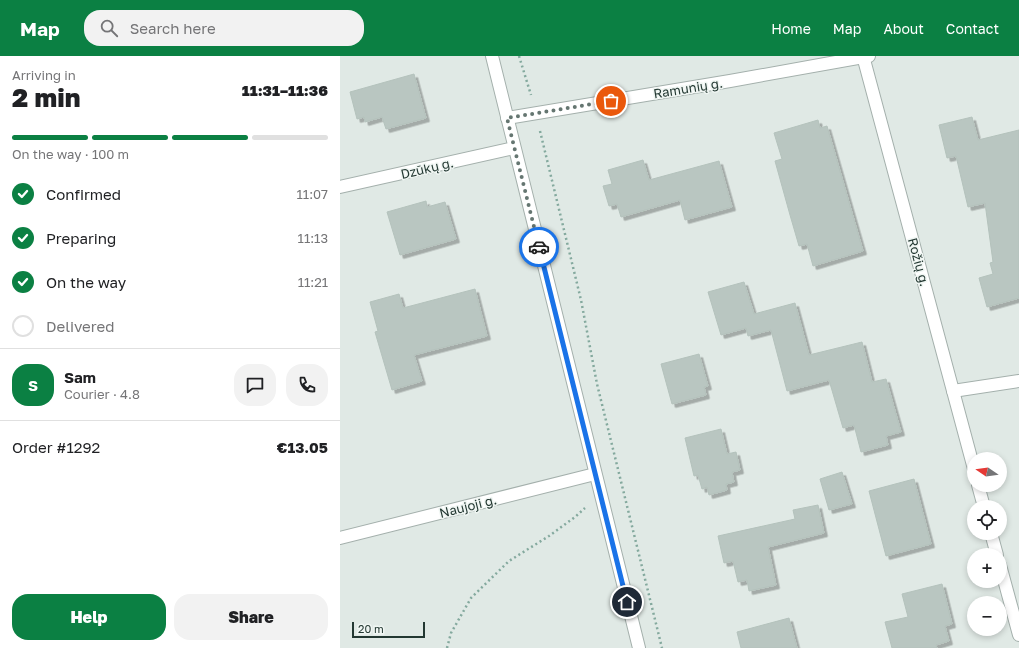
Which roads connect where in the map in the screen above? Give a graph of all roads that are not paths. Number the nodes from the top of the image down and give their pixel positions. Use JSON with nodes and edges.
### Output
{"nodes":[{"id":1,"x":492,"y":56,"type":"edge"},
{"id":2,"x":865,"y":56,"type":"edge"},
{"id":3,"x":507,"y":118,"type":"junction"},
{"id":4,"x":514,"y":148,"type":"junction"},
{"id":5,"x":340,"y":187,"type":"edge"},
{"id":6,"x":1019,"y":380,"type":"edge"},
{"id":7,"x":953,"y":391,"type":"junction"},
{"id":8,"x":969,"y":452,"type":"edge"},
{"id":9,"x":595,"y":474,"type":"junction"},
{"id":10,"x":340,"y":538,"type":"edge"},
{"id":11,"x":1006,"y":588,"type":"edge"},
{"id":12,"x":1019,"y":635,"type":"edge"},
{"id":13,"x":639,"y":648,"type":"edge"}],
"edges":[{"from":1,"to":3,"type":"street"},
{"from":2,"to":3,"type":"street","name":"Ramunių g."},
{"from":2,"to":7,"type":"street","name":"Rožių g."},
{"from":3,"to":4,"type":"street"},
{"from":4,"to":5,"type":"street","name":"Dzūkų g."},
{"from":4,"to":9,"type":"street"},
{"from":6,"to":7,"type":"street"},
{"from":7,"to":8,"type":"street","name":"Rožių g."},
{"from":9,"to":10,"type":"street","name":"Naujoji g."},
{"from":9,"to":13,"type":"street"},
{"from":11,"to":12,"type":"street"}]}
